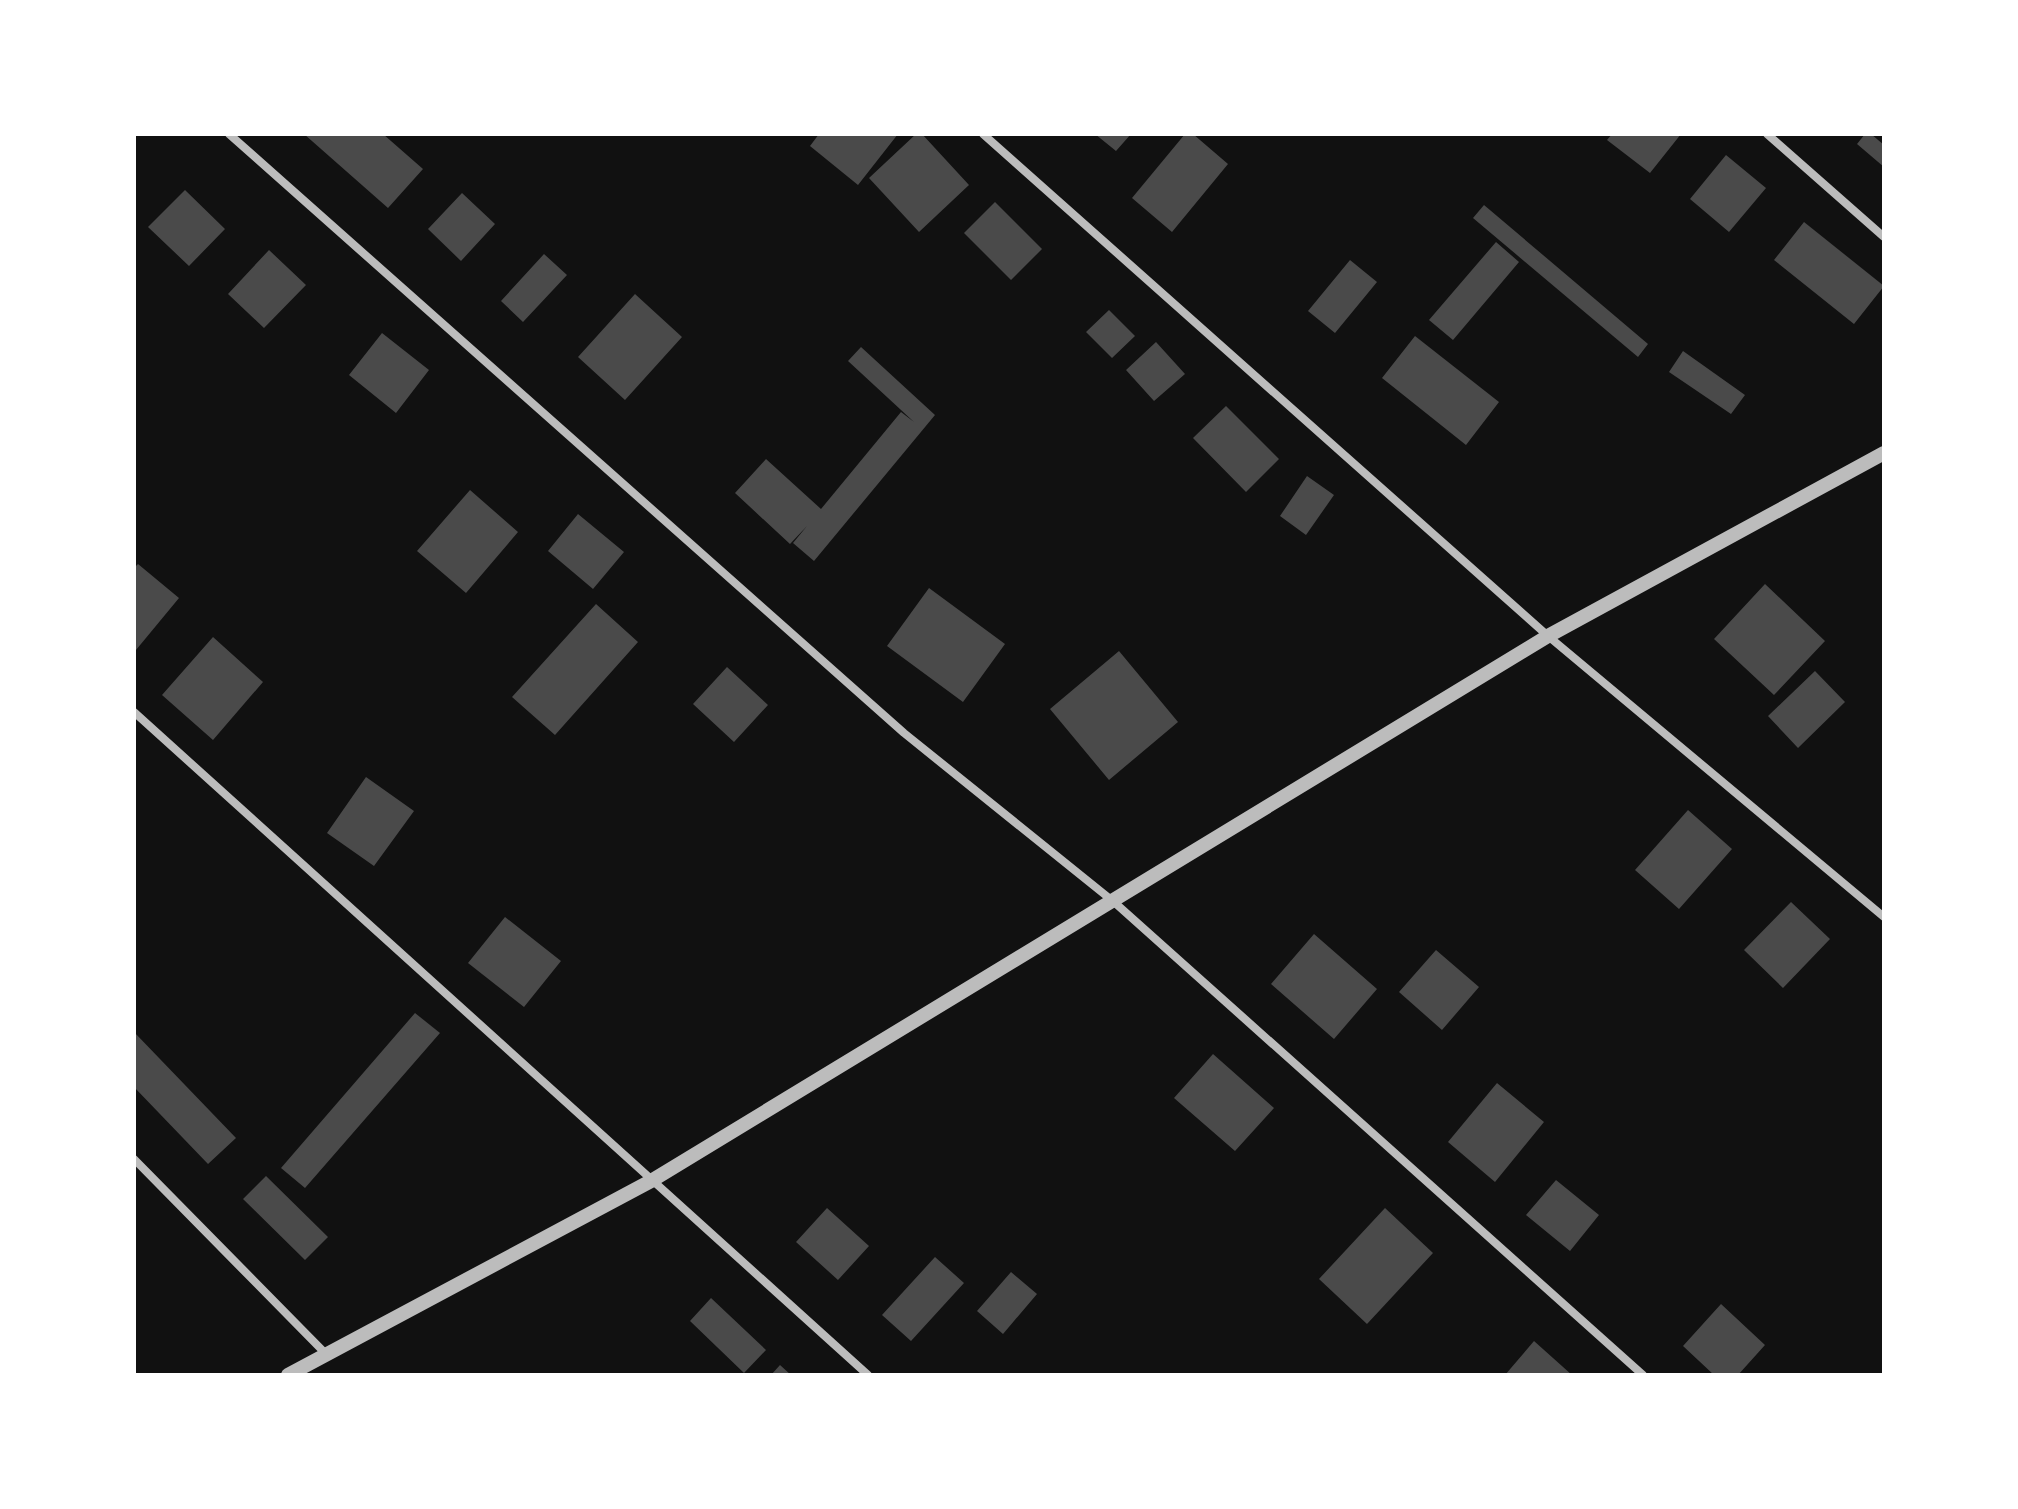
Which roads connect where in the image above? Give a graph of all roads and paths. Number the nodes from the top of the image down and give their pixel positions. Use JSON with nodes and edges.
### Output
{"nodes":[{"id":1,"x":229,"y":134,"type":"edge"},
{"id":2,"x":983,"y":134,"type":"edge"},
{"id":3,"x":1767,"y":134,"type":"edge"},
{"id":4,"x":1884,"y":237,"type":"edge"},
{"id":5,"x":1884,"y":453,"type":"edge"},
{"id":6,"x":1548,"y":636,"type":"junction"},
{"id":7,"x":134,"y":712,"type":"edge"},
{"id":8,"x":1114,"y":902,"type":"junction"},
{"id":9,"x":1884,"y":917,"type":"edge"},
{"id":10,"x":134,"y":1159,"type":"edge"},
{"id":11,"x":651,"y":1181,"type":"junction"},
{"id":12,"x":325,"y":1353,"type":"junction"},
{"id":13,"x":288,"y":1375,"type":"edge"},
{"id":14,"x":868,"y":1375,"type":"edge"},
{"id":15,"x":1643,"y":1375,"type":"edge"}],
"edges":[{"from":1,"to":8,"type":"street"},
{"from":2,"to":6,"type":"street"},
{"from":3,"to":4,"type":"street"},
{"from":5,"to":6,"type":"street"},
{"from":6,"to":8,"type":"street"},
{"from":6,"to":9,"type":"street"},
{"from":7,"to":11,"type":"street"},
{"from":8,"to":11,"type":"street"},
{"from":8,"to":15,"type":"street"},
{"from":10,"to":12,"type":"street"},
{"from":11,"to":12,"type":"street"},
{"from":11,"to":14,"type":"street"},
{"from":12,"to":13,"type":"street"}]}
